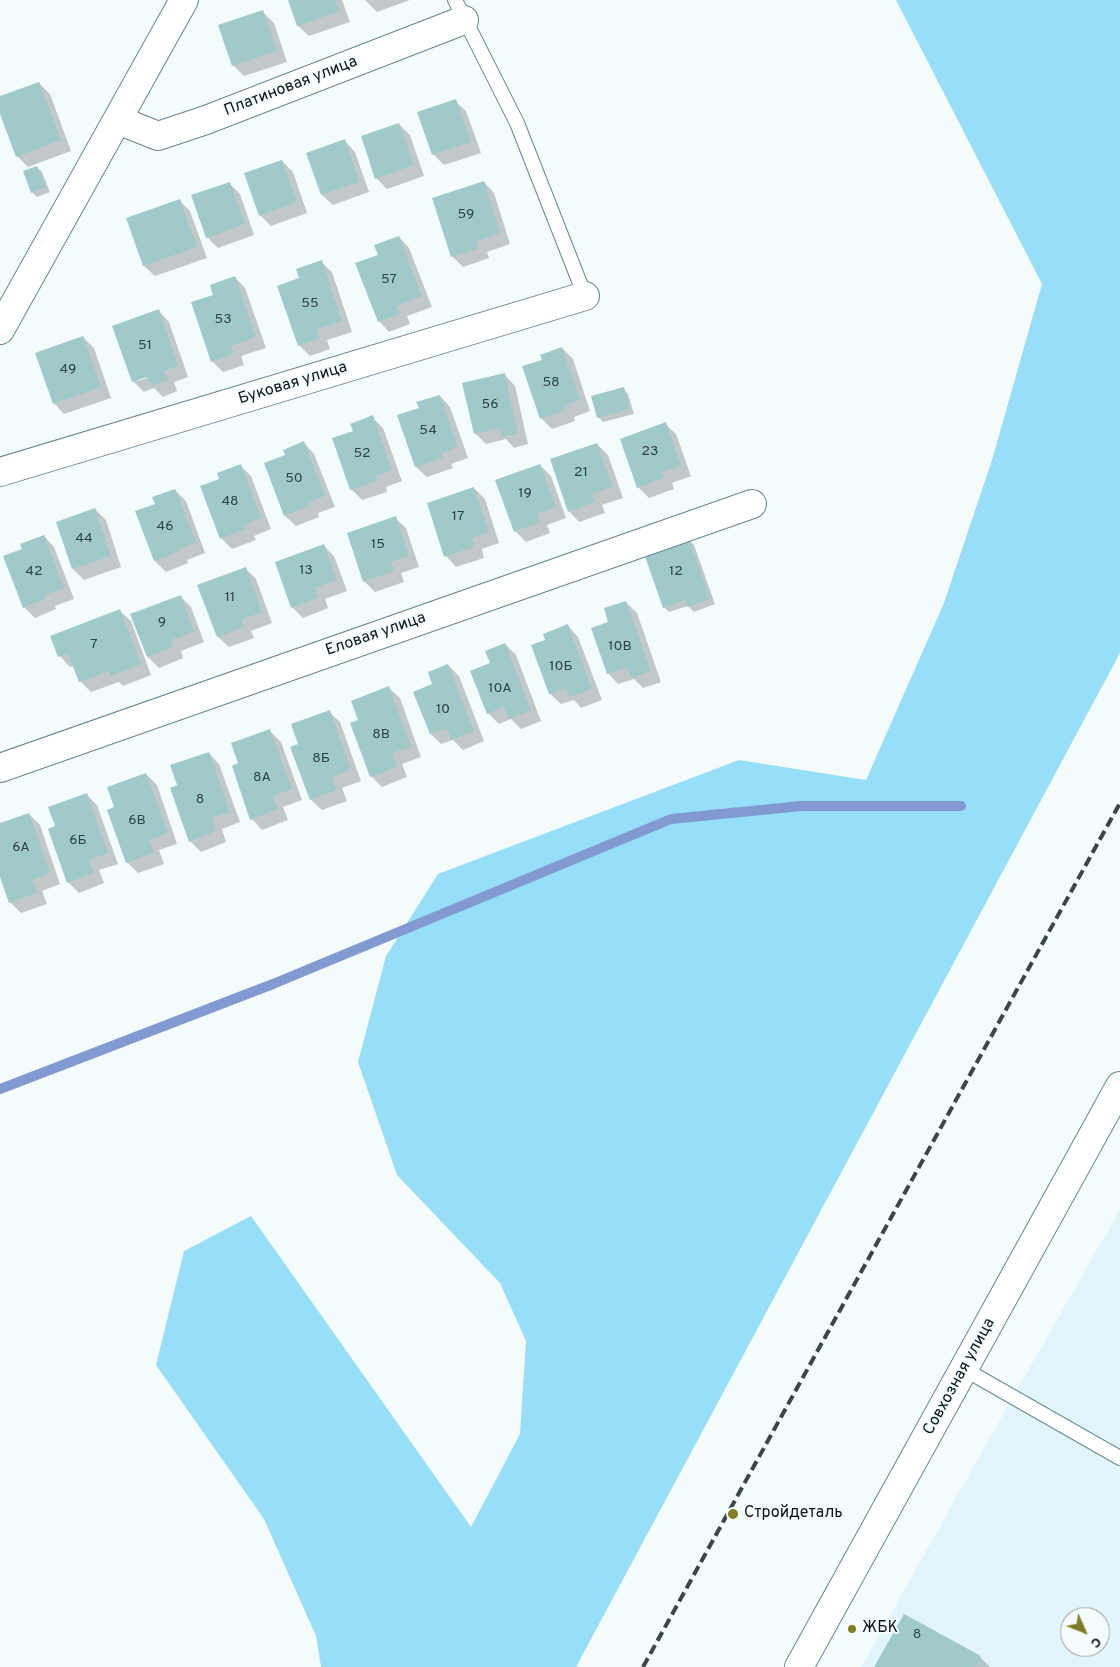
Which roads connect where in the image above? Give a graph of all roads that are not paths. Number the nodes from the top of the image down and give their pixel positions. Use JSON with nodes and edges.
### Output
{"nodes":[{"id":1,"x":184,"y":0,"type":"edge"},
{"id":2,"x":459,"y":10,"type":"edge"},
{"id":3,"x":118,"y":120,"type":"junction"},
{"id":4,"x":585,"y":296,"type":"joint"},
{"id":5,"x":0,"y":330,"type":"edge"},
{"id":6,"x":0,"y":472,"type":"edge"},
{"id":7,"x":752,"y":504,"type":"dead end"},
{"id":8,"x":0,"y":768,"type":"edge"},
{"id":9,"x":1120,"y":1086,"type":"edge"},
{"id":10,"x":964,"y":1369,"type":"junction"},
{"id":11,"x":1120,"y":1458,"type":"edge"},
{"id":12,"x":799,"y":1667,"type":"edge"}],
"edges":[{"from":1,"to":3,"type":"street"},
{"from":2,"to":3,"type":"street","name":"Платиновая улица"},
{"from":2,"to":4,"type":"lane"},
{"from":3,"to":5,"type":"street"},
{"from":4,"to":6,"type":"street","name":"Буковая улица"},
{"from":7,"to":8,"type":"street","name":"Еловая улица"},
{"from":9,"to":10,"type":"street","name":"Совхозная улица"},
{"from":10,"to":11,"type":"lane"},
{"from":10,"to":12,"type":"street","name":"Совхозная улица"}]}
